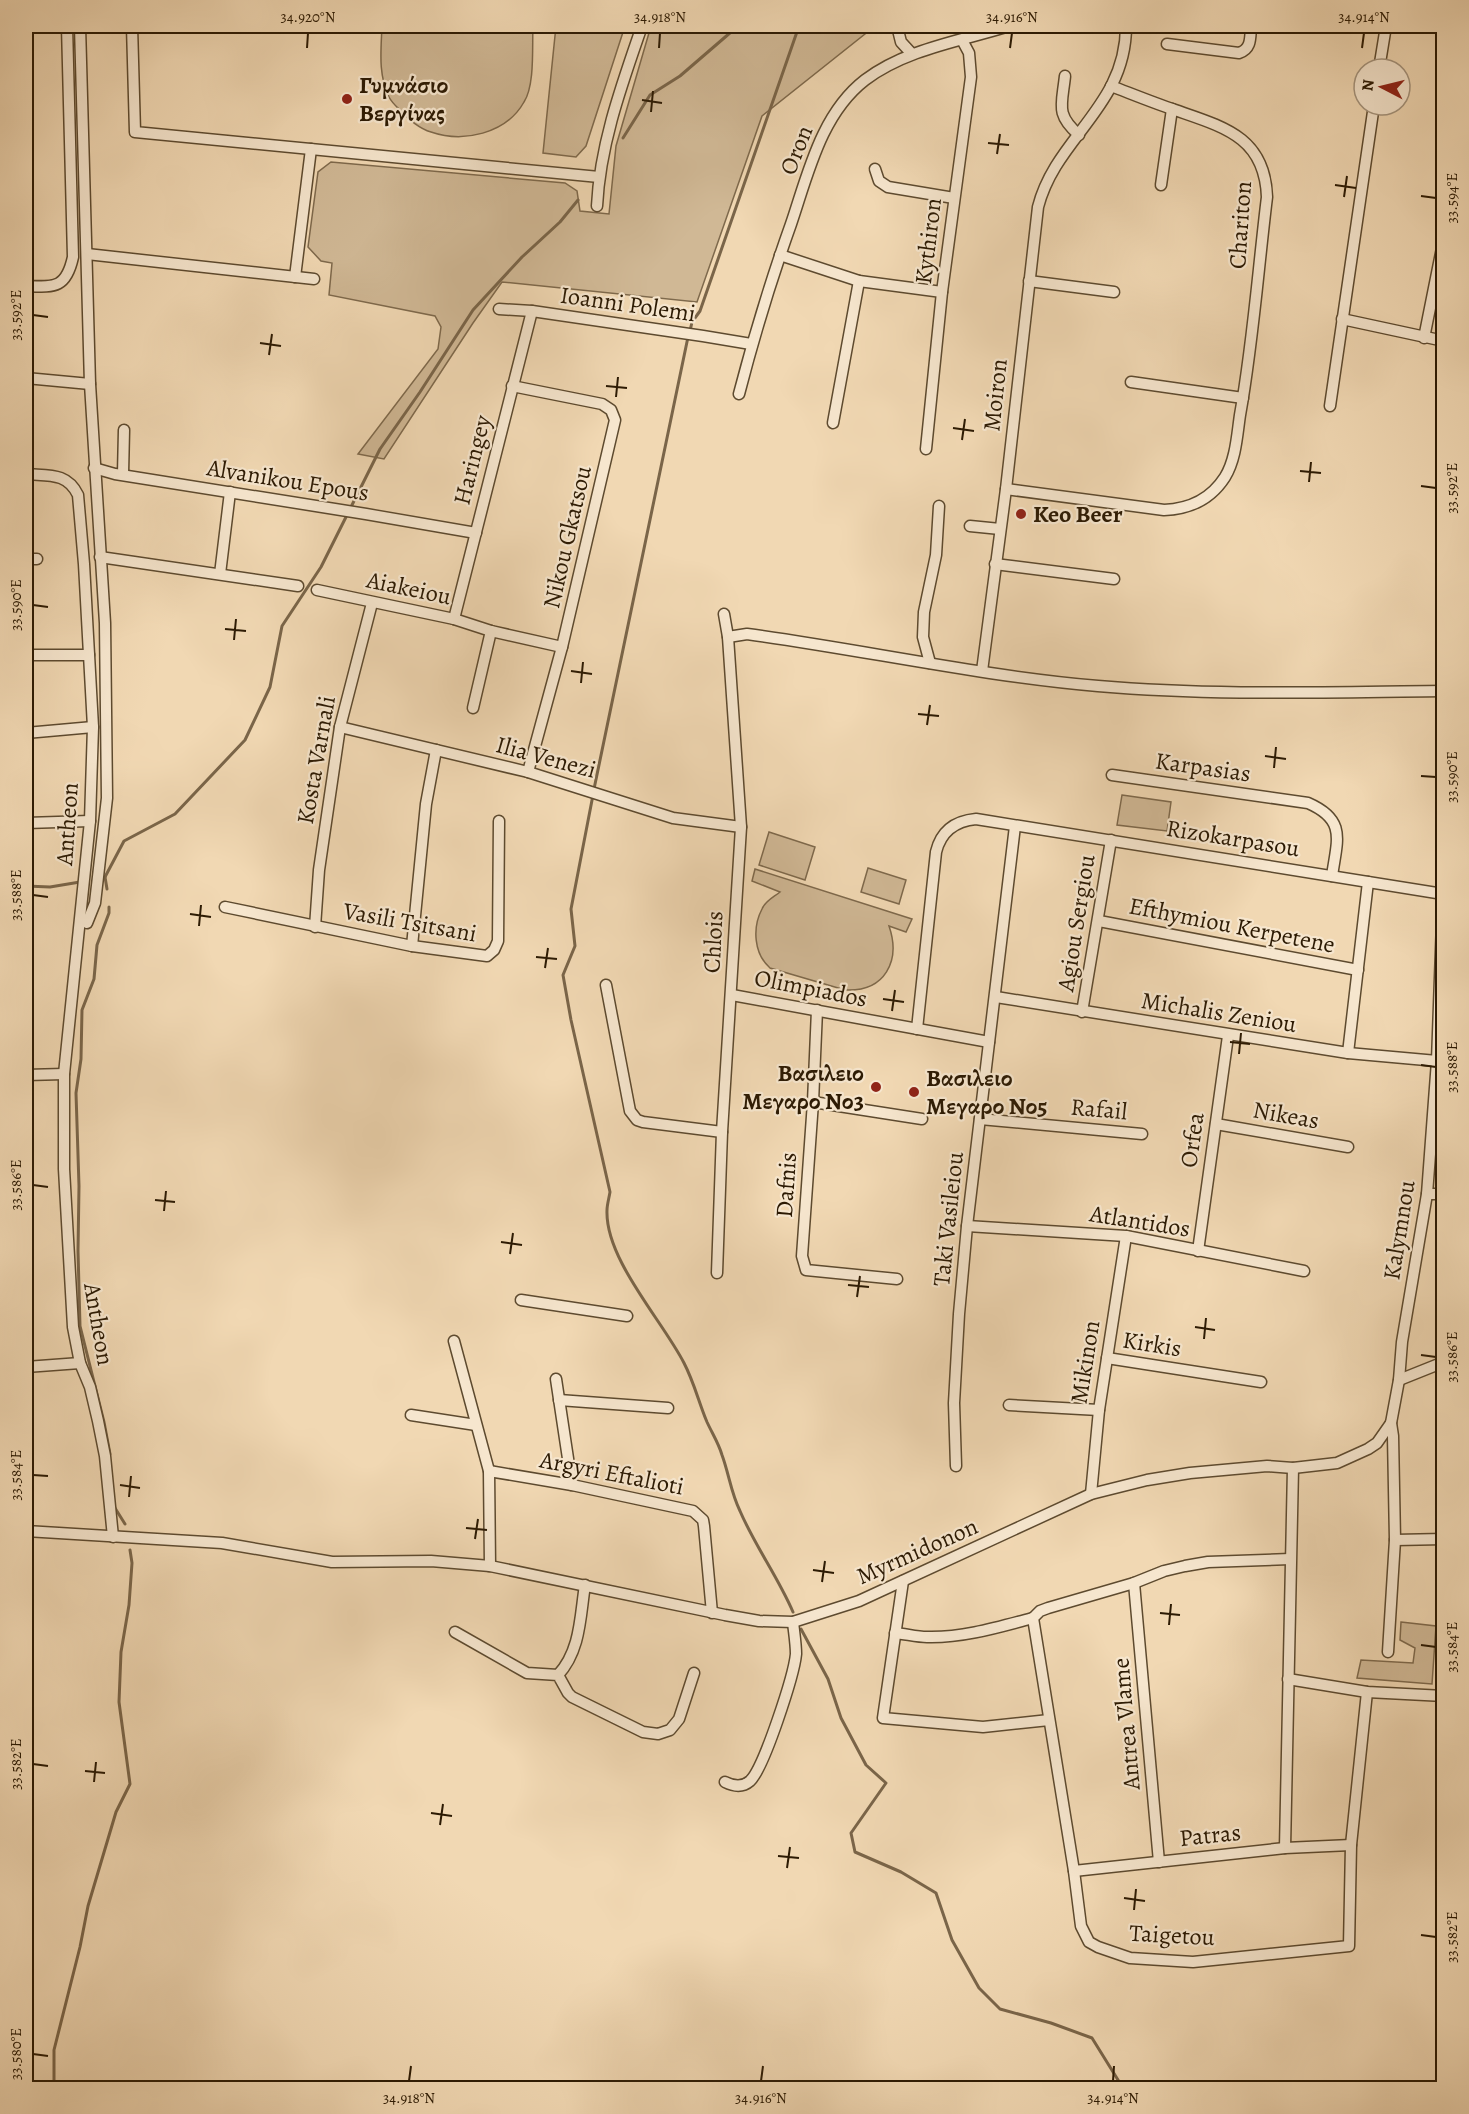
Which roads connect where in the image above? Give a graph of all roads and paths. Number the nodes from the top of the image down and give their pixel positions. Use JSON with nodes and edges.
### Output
{"nodes":[{"id":1,"x":67,"y":26,"type":"edge"},
{"id":2,"x":80,"y":26,"type":"edge"},
{"id":3,"x":132,"y":26,"type":"edge"},
{"id":4,"x":642,"y":26,"type":"edge"},
{"id":5,"x":897,"y":26,"type":"edge"},
{"id":6,"x":1009,"y":26,"type":"edge"},
{"id":7,"x":1126,"y":26,"type":"edge"},
{"id":8,"x":1251,"y":26,"type":"edge"},
{"id":9,"x":1386,"y":26,"type":"edge"},
{"id":10,"x":962,"y":40,"type":"junction"},
{"id":11,"x":1167,"y":44,"type":"dead end"},
{"id":12,"x":912,"y":54,"type":"junction"},
{"id":13,"x":1381,"y":57,"type":"edge"},
{"id":14,"x":1065,"y":76,"type":"dead end"},
{"id":15,"x":1111,"y":86,"type":"junction"},
{"id":16,"x":1172,"y":109,"type":"junction"},
{"id":17,"x":1372,"y":117,"type":"edge"},
{"id":18,"x":1079,"y":135,"type":"junction"},
{"id":19,"x":311,"y":149,"type":"junction"},
{"id":20,"x":875,"y":169,"type":"dead end"},
{"id":21,"x":599,"y":177,"type":"junction"},
{"id":22,"x":1161,"y":185,"type":"dead end"},
{"id":23,"x":954,"y":198,"type":"junction"},
{"id":24,"x":597,"y":206,"type":"dead end"},
{"id":25,"x":1443,"y":238,"type":"edge"},
{"id":26,"x":87,"y":254,"type":"junction"},
{"id":27,"x":780,"y":255,"type":"junction"},
{"id":28,"x":295,"y":277,"type":"junction"},
{"id":29,"x":315,"y":279,"type":"dead end"},
{"id":30,"x":859,"y":281,"type":"junction"},
{"id":31,"x":1029,"y":281,"type":"junction"},
{"id":32,"x":26,"y":286,"type":"edge"},
{"id":33,"x":942,"y":292,"type":"junction"},
{"id":34,"x":1114,"y":292,"type":"dead end"},
{"id":35,"x":499,"y":309,"type":"dead end"},
{"id":36,"x":532,"y":311,"type":"junction"},
{"id":37,"x":1342,"y":320,"type":"junction"},
{"id":38,"x":1424,"y":338,"type":"junction"},
{"id":39,"x":1443,"y":341,"type":"edge"},
{"id":40,"x":751,"y":344,"type":"junction"},
{"id":41,"x":26,"y":378,"type":"edge"},
{"id":42,"x":1131,"y":382,"type":"dead end"},
{"id":43,"x":90,"y":384,"type":"junction"},
{"id":44,"x":512,"y":386,"type":"junction"},
{"id":45,"x":739,"y":394,"type":"dead end"},
{"id":46,"x":1243,"y":398,"type":"junction"},
{"id":47,"x":1330,"y":406,"type":"dead end"},
{"id":48,"x":834,"y":423,"type":"dead end"},
{"id":49,"x":124,"y":430,"type":"dead end"},
{"id":50,"x":926,"y":449,"type":"dead end"},
{"id":51,"x":94,"y":468,"type":"junction"},
{"id":52,"x":26,"y":474,"type":"edge"},
{"id":53,"x":123,"y":474,"type":"junction"},
{"id":54,"x":1005,"y":489,"type":"junction"},
{"id":55,"x":230,"y":492,"type":"junction"},
{"id":56,"x":939,"y":506,"type":"dead end"},
{"id":57,"x":970,"y":526,"type":"dead end"},
{"id":58,"x":1000,"y":529,"type":"junction"},
{"id":59,"x":476,"y":533,"type":"junction"},
{"id":60,"x":100,"y":557,"type":"junction"},
{"id":61,"x":995,"y":564,"type":"junction"},
{"id":62,"x":220,"y":574,"type":"junction"},
{"id":63,"x":1114,"y":579,"type":"dead end"},
{"id":64,"x":298,"y":586,"type":"dead end"},
{"id":65,"x":317,"y":590,"type":"dead end"},
{"id":66,"x":372,"y":603,"type":"junction"},
{"id":67,"x":724,"y":614,"type":"dead end"},
{"id":68,"x":454,"y":619,"type":"junction"},
{"id":69,"x":491,"y":631,"type":"junction"},
{"id":70,"x":728,"y":637,"type":"junction"},
{"id":71,"x":562,"y":647,"type":"junction"},
{"id":72,"x":89,"y":655,"type":"junction"},
{"id":73,"x":26,"y":656,"type":"edge"},
{"id":74,"x":930,"y":663,"type":"junction"},
{"id":75,"x":982,"y":670,"type":"junction"},
{"id":76,"x":1443,"y":691,"type":"edge"},
{"id":77,"x":473,"y":708,"type":"dead end"},
{"id":78,"x":93,"y":727,"type":"junction"},
{"id":79,"x":340,"y":727,"type":"junction"},
{"id":80,"x":26,"y":733,"type":"edge"},
{"id":81,"x":436,"y":750,"type":"junction"},
{"id":82,"x":528,"y":772,"type":"junction"},
{"id":83,"x":1112,"y":775,"type":"dead end"},
{"id":84,"x":1443,"y":812,"type":"edge"},
{"id":85,"x":90,"y":821,"type":"junction"},
{"id":86,"x":499,"y":821,"type":"dead end"},
{"id":87,"x":26,"y":823,"type":"edge"},
{"id":88,"x":1015,"y":826,"type":"junction"},
{"id":89,"x":741,"y":827,"type":"junction"},
{"id":90,"x":1111,"y":840,"type":"junction"},
{"id":91,"x":1332,"y":876,"type":"junction"},
{"id":92,"x":1368,"y":882,"type":"junction"},
{"id":93,"x":1443,"y":894,"type":"edge"},
{"id":94,"x":225,"y":907,"type":"dead end"},
{"id":95,"x":1099,"y":921,"type":"junction"},
{"id":96,"x":87,"y":923,"type":"dead end"},
{"id":97,"x":315,"y":927,"type":"junction"},
{"id":98,"x":412,"y":946,"type":"junction"},
{"id":99,"x":1358,"y":970,"type":"junction"},
{"id":100,"x":606,"y":985,"type":"dead end"},
{"id":101,"x":732,"y":995,"type":"junction"},
{"id":102,"x":996,"y":997,"type":"junction"},
{"id":103,"x":817,"y":1010,"type":"junction"},
{"id":104,"x":1082,"y":1012,"type":"junction"},
{"id":105,"x":917,"y":1029,"type":"junction"},
{"id":106,"x":1228,"y":1036,"type":"junction"},
{"id":107,"x":989,"y":1042,"type":"junction"},
{"id":108,"x":1348,"y":1053,"type":"junction"},
{"id":109,"x":1437,"y":1061,"type":"junction"},
{"id":110,"x":64,"y":1074,"type":"junction"},
{"id":111,"x":26,"y":1075,"type":"edge"},
{"id":112,"x":813,"y":1102,"type":"junction"},
{"id":113,"x":922,"y":1119,"type":"dead end"},
{"id":114,"x":980,"y":1119,"type":"junction"},
{"id":115,"x":1216,"y":1124,"type":"junction"},
{"id":116,"x":722,"y":1132,"type":"junction"},
{"id":117,"x":1142,"y":1134,"type":"dead end"},
{"id":118,"x":1348,"y":1147,"type":"dead end"},
{"id":119,"x":1427,"y":1194,"type":"junction"},
{"id":120,"x":1443,"y":1194,"type":"edge"},
{"id":121,"x":967,"y":1226,"type":"junction"},
{"id":122,"x":1126,"y":1236,"type":"junction"},
{"id":123,"x":1198,"y":1251,"type":"junction"},
{"id":124,"x":1305,"y":1271,"type":"dead end"},
{"id":125,"x":717,"y":1273,"type":"dead end"},
{"id":126,"x":897,"y":1279,"type":"dead end"},
{"id":127,"x":521,"y":1300,"type":"dead end"},
{"id":128,"x":627,"y":1316,"type":"dead end"},
{"id":129,"x":453,"y":1341,"type":"dead end"},
{"id":130,"x":1107,"y":1358,"type":"junction"},
{"id":131,"x":1443,"y":1362,"type":"edge"},
{"id":132,"x":80,"y":1363,"type":"junction"},
{"id":133,"x":26,"y":1367,"type":"edge"},
{"id":134,"x":556,"y":1379,"type":"dead end"},
{"id":135,"x":1399,"y":1380,"type":"junction"},
{"id":136,"x":1262,"y":1382,"type":"dead end"},
{"id":137,"x":559,"y":1400,"type":"junction"},
{"id":138,"x":1009,"y":1405,"type":"dead end"},
{"id":139,"x":668,"y":1408,"type":"dead end"},
{"id":140,"x":1099,"y":1410,"type":"junction"},
{"id":141,"x":411,"y":1415,"type":"dead end"},
{"id":142,"x":1391,"y":1423,"type":"junction"},
{"id":143,"x":476,"y":1425,"type":"junction"},
{"id":144,"x":956,"y":1466,"type":"dead end"},
{"id":145,"x":1293,"y":1468,"type":"junction"},
{"id":146,"x":489,"y":1471,"type":"junction"},
{"id":147,"x":572,"y":1485,"type":"junction"},
{"id":148,"x":1091,"y":1494,"type":"junction"},
{"id":149,"x":26,"y":1531,"type":"edge"},
{"id":150,"x":113,"y":1537,"type":"junction"},
{"id":151,"x":1443,"y":1539,"type":"edge"},
{"id":152,"x":1395,"y":1540,"type":"junction"},
{"id":153,"x":1290,"y":1559,"type":"junction"},
{"id":154,"x":490,"y":1566,"type":"junction"},
{"id":155,"x":903,"y":1581,"type":"junction"},
{"id":156,"x":1134,"y":1583,"type":"junction"},
{"id":157,"x":585,"y":1585,"type":"junction"},
{"id":158,"x":712,"y":1613,"type":"junction"},
{"id":159,"x":1033,"y":1618,"type":"junction"},
{"id":160,"x":792,"y":1622,"type":"junction"},
{"id":161,"x":455,"y":1632,"type":"dead end"},
{"id":162,"x":895,"y":1633,"type":"junction"},
{"id":163,"x":1388,"y":1652,"type":"dead end"},
{"id":164,"x":694,"y":1673,"type":"dead end"},
{"id":165,"x":558,"y":1675,"type":"junction"},
{"id":166,"x":1288,"y":1679,"type":"junction"},
{"id":167,"x":1367,"y":1692,"type":"junction"},
{"id":168,"x":1443,"y":1696,"type":"edge"},
{"id":169,"x":1049,"y":1720,"type":"junction"},
{"id":170,"x":724,"y":1782,"type":"dead end"},
{"id":171,"x":1351,"y":1845,"type":"junction"},
{"id":172,"x":1285,"y":1848,"type":"junction"},
{"id":173,"x":1160,"y":1862,"type":"junction"},
{"id":174,"x":1074,"y":1871,"type":"junction"}],
"edges":[{"from":1,"to":32,"type":"street"},
{"from":2,"to":26,"type":"street"},
{"from":3,"to":19,"type":"street"},
{"from":4,"to":21,"type":"street"},
{"from":5,"to":12,"type":"street"},
{"from":6,"to":10,"type":"street","name":"Oron"},
{"from":7,"to":15,"type":"street","name":"Moiron"},
{"from":8,"to":11,"type":"street"},
{"from":9,"to":13,"type":"street"},
{"from":10,"to":12,"type":"street","name":"Oron"},
{"from":10,"to":23,"type":"street","name":"Kythiron"},
{"from":12,"to":27,"type":"street","name":"Oron"},
{"from":14,"to":18,"type":"street"},
{"from":15,"to":16,"type":"street","name":"Chariton"},
{"from":15,"to":18,"type":"street","name":"Moiron"},
{"from":16,"to":22,"type":"street"},
{"from":16,"to":46,"type":"street","name":"Chariton"},
{"from":17,"to":37,"type":"street"},
{"from":18,"to":31,"type":"street","name":"Moiron"},
{"from":19,"to":21,"type":"street"},
{"from":19,"to":28,"type":"street"},
{"from":20,"to":23,"type":"street"},
{"from":21,"to":24,"type":"street"},
{"from":23,"to":33,"type":"street","name":"Kythiron"},
{"from":25,"to":38,"type":"street"},
{"from":26,"to":28,"type":"street"},
{"from":26,"to":43,"type":"street"},
{"from":27,"to":30,"type":"street"},
{"from":27,"to":40,"type":"street","name":"Oron"},
{"from":28,"to":29,"type":"street"},
{"from":30,"to":33,"type":"street"},
{"from":30,"to":48,"type":"street"},
{"from":31,"to":34,"type":"street"},
{"from":31,"to":54,"type":"street","name":"Moiron"},
{"from":33,"to":50,"type":"street","name":"Kythiron"},
{"from":35,"to":36,"type":"street","name":"Ioanni Polemi"},
{"from":36,"to":40,"type":"street","name":"Ioanni Polemi"},
{"from":36,"to":44,"type":"street","name":"Haringey"},
{"from":37,"to":38,"type":"street"},
{"from":37,"to":47,"type":"street"},
{"from":38,"to":39,"type":"street"},
{"from":40,"to":45,"type":"street","name":"Oron"},
{"from":41,"to":43,"type":"street"},
{"from":42,"to":46,"type":"street"},
{"from":43,"to":51,"type":"street"},
{"from":44,"to":59,"type":"street","name":"Haringey"},
{"from":44,"to":71,"type":"street","name":"Nikou Gkatsou"},
{"from":46,"to":54,"type":"street","name":"Chariton"},
{"from":49,"to":53,"type":"street"},
{"from":51,"to":53,"type":"street","name":"Alvanikou Epous"},
{"from":51,"to":60,"type":"street"},
{"from":52,"to":72,"type":"street","name":"Antheon"},
{"from":53,"to":55,"type":"street","name":"Alvanikou Epous"},
{"from":54,"to":58,"type":"street","name":"Moiron"},
{"from":55,"to":59,"type":"street","name":"Alvanikou Epous"},
{"from":55,"to":62,"type":"street"},
{"from":56,"to":74,"type":"street"},
{"from":57,"to":58,"type":"street"},
{"from":58,"to":61,"type":"street","name":"Moiron"},
{"from":59,"to":68,"type":"street","name":"Haringey"},
{"from":60,"to":62,"type":"street"},
{"from":60,"to":96,"type":"street"},
{"from":61,"to":63,"type":"street"},
{"from":61,"to":75,"type":"street","name":"Moiron"},
{"from":62,"to":64,"type":"street"},
{"from":65,"to":66,"type":"street","name":"Aiakeiou"},
{"from":66,"to":68,"type":"street","name":"Aiakeiou"},
{"from":66,"to":79,"type":"street","name":"Kosta Varnali"},
{"from":67,"to":70,"type":"street","name":"Chlois"},
{"from":68,"to":69,"type":"street","name":"Aiakeiou"},
{"from":69,"to":71,"type":"street","name":"Aiakeiou"},
{"from":69,"to":77,"type":"street"},
{"from":70,"to":74,"type":"street"},
{"from":70,"to":89,"type":"street","name":"Chlois"},
{"from":71,"to":82,"type":"street","name":"Nikou Gkatsou"},
{"from":72,"to":73,"type":"street"},
{"from":72,"to":78,"type":"street","name":"Antheon"},
{"from":74,"to":75,"type":"street"},
{"from":75,"to":76,"type":"street"},
{"from":78,"to":80,"type":"street"},
{"from":78,"to":85,"type":"street","name":"Antheon"},
{"from":79,"to":81,"type":"street","name":"Ilia Venezi"},
{"from":79,"to":97,"type":"street","name":"Kosta Varnali"},
{"from":81,"to":82,"type":"street","name":"Ilia Venezi"},
{"from":81,"to":98,"type":"street"},
{"from":82,"to":89,"type":"street","name":"Ilia Venezi"},
{"from":83,"to":91,"type":"street","name":"Karpasias"},
{"from":84,"to":93,"type":"street","name":"Kalymnou"},
{"from":85,"to":87,"type":"street"},
{"from":85,"to":110,"type":"street","name":"Antheon"},
{"from":86,"to":98,"type":"street","name":"Vasili Tsitsani"},
{"from":88,"to":90,"type":"street","name":"Rizokarpasou"},
{"from":88,"to":102,"type":"street","name":"Taki Vasileiou"},
{"from":88,"to":105,"type":"street","name":"Rizokarpasou"},
{"from":89,"to":101,"type":"street","name":"Chlois"},
{"from":90,"to":91,"type":"street","name":"Rizokarpasou"},
{"from":90,"to":95,"type":"street","name":"Agiou Sergiou"},
{"from":91,"to":92,"type":"street","name":"Rizokarpasou"},
{"from":92,"to":93,"type":"street","name":"Rizokarpasou"},
{"from":92,"to":99,"type":"street"},
{"from":93,"to":109,"type":"street","name":"Kalymnou"},
{"from":94,"to":97,"type":"street","name":"Vasili Tsitsani"},
{"from":95,"to":99,"type":"street","name":"Efthymiou Kerpetene"},
{"from":95,"to":104,"type":"street","name":"Agiou Sergiou"},
{"from":97,"to":98,"type":"street","name":"Vasili Tsitsani"},
{"from":99,"to":108,"type":"street"},
{"from":100,"to":116,"type":"street"},
{"from":101,"to":103,"type":"street","name":"Olimpiados"},
{"from":101,"to":116,"type":"street","name":"Chlois"},
{"from":102,"to":104,"type":"street","name":"Michalis Zeniou"},
{"from":102,"to":107,"type":"street","name":"Taki Vasileiou"},
{"from":103,"to":105,"type":"street","name":"Olimpiados"},
{"from":103,"to":112,"type":"street","name":"Dafnis"},
{"from":104,"to":106,"type":"street","name":"Michalis Zeniou"},
{"from":105,"to":107,"type":"street","name":"Olimpiados"},
{"from":106,"to":108,"type":"street","name":"Michalis Zeniou"},
{"from":106,"to":115,"type":"street","name":"Orfea"},
{"from":107,"to":114,"type":"street","name":"Taki Vasileiou"},
{"from":108,"to":109,"type":"street","name":"Michalis Zeniou"},
{"from":109,"to":119,"type":"street","name":"Kalymnou"},
{"from":110,"to":111,"type":"street"},
{"from":110,"to":132,"type":"street","name":"Antheon"},
{"from":112,"to":113,"type":"street"},
{"from":112,"to":126,"type":"street","name":"Dafnis"},
{"from":114,"to":117,"type":"street","name":"Rafail"},
{"from":114,"to":121,"type":"street","name":"Taki Vasileiou"},
{"from":115,"to":118,"type":"street","name":"Nikeas"},
{"from":115,"to":123,"type":"street","name":"Orfea"},
{"from":116,"to":125,"type":"street","name":"Chlois"},
{"from":119,"to":120,"type":"street"},
{"from":119,"to":135,"type":"street","name":"Kalymnou"},
{"from":121,"to":122,"type":"street","name":"Atlantidos"},
{"from":121,"to":144,"type":"street","name":"Taki Vasileiou"},
{"from":122,"to":123,"type":"street","name":"Atlantidos"},
{"from":122,"to":130,"type":"street","name":"Mikinon"},
{"from":123,"to":124,"type":"street","name":"Atlantidos"},
{"from":127,"to":128,"type":"street"},
{"from":129,"to":143,"type":"street"},
{"from":130,"to":136,"type":"street","name":"Kirkis"},
{"from":130,"to":140,"type":"street","name":"Mikinon"},
{"from":131,"to":135,"type":"street"},
{"from":132,"to":133,"type":"street"},
{"from":132,"to":150,"type":"street","name":"Antheon"},
{"from":134,"to":137,"type":"street"},
{"from":135,"to":142,"type":"street","name":"Kalymnou"},
{"from":137,"to":139,"type":"street"},
{"from":137,"to":147,"type":"street"},
{"from":138,"to":140,"type":"street"},
{"from":140,"to":148,"type":"street","name":"Mikinon"},
{"from":141,"to":143,"type":"street"},
{"from":142,"to":145,"type":"street","name":"Myrmidonon"},
{"from":142,"to":152,"type":"street","name":"Kalymnou"},
{"from":143,"to":146,"type":"street"},
{"from":145,"to":148,"type":"street","name":"Myrmidonon"},
{"from":145,"to":153,"type":"street"},
{"from":146,"to":147,"type":"street","name":"Argyri Eftalioti"},
{"from":146,"to":154,"type":"street"},
{"from":147,"to":158,"type":"street","name":"Argyri Eftalioti"},
{"from":148,"to":155,"type":"street","name":"Myrmidonon"},
{"from":149,"to":150,"type":"street","name":"Myrmidonon"},
{"from":150,"to":154,"type":"street","name":"Myrmidonon"},
{"from":151,"to":152,"type":"street"},
{"from":152,"to":163,"type":"street","name":"Kalymnou"},
{"from":153,"to":156,"type":"street"},
{"from":153,"to":166,"type":"street"},
{"from":154,"to":157,"type":"street","name":"Myrmidonon"},
{"from":155,"to":160,"type":"street","name":"Myrmidonon"},
{"from":155,"to":162,"type":"street"},
{"from":156,"to":159,"type":"street"},
{"from":156,"to":173,"type":"street","name":"Antrea Vlame"},
{"from":157,"to":158,"type":"street","name":"Myrmidonon"},
{"from":157,"to":165,"type":"street"},
{"from":158,"to":160,"type":"street","name":"Myrmidonon"},
{"from":159,"to":162,"type":"street"},
{"from":159,"to":169,"type":"street","name":"Taigetou"},
{"from":160,"to":170,"type":"street"},
{"from":161,"to":165,"type":"street"},
{"from":162,"to":169,"type":"street"},
{"from":164,"to":165,"type":"street"},
{"from":166,"to":167,"type":"street"},
{"from":166,"to":172,"type":"street"},
{"from":167,"to":168,"type":"street"},
{"from":167,"to":171,"type":"street","name":"Taigetou"},
{"from":169,"to":174,"type":"street","name":"Taigetou"},
{"from":171,"to":172,"type":"street","name":"Patras"},
{"from":171,"to":174,"type":"street","name":"Taigetou"},
{"from":172,"to":173,"type":"street","name":"Patras"},
{"from":173,"to":174,"type":"street","name":"Patras"}]}
